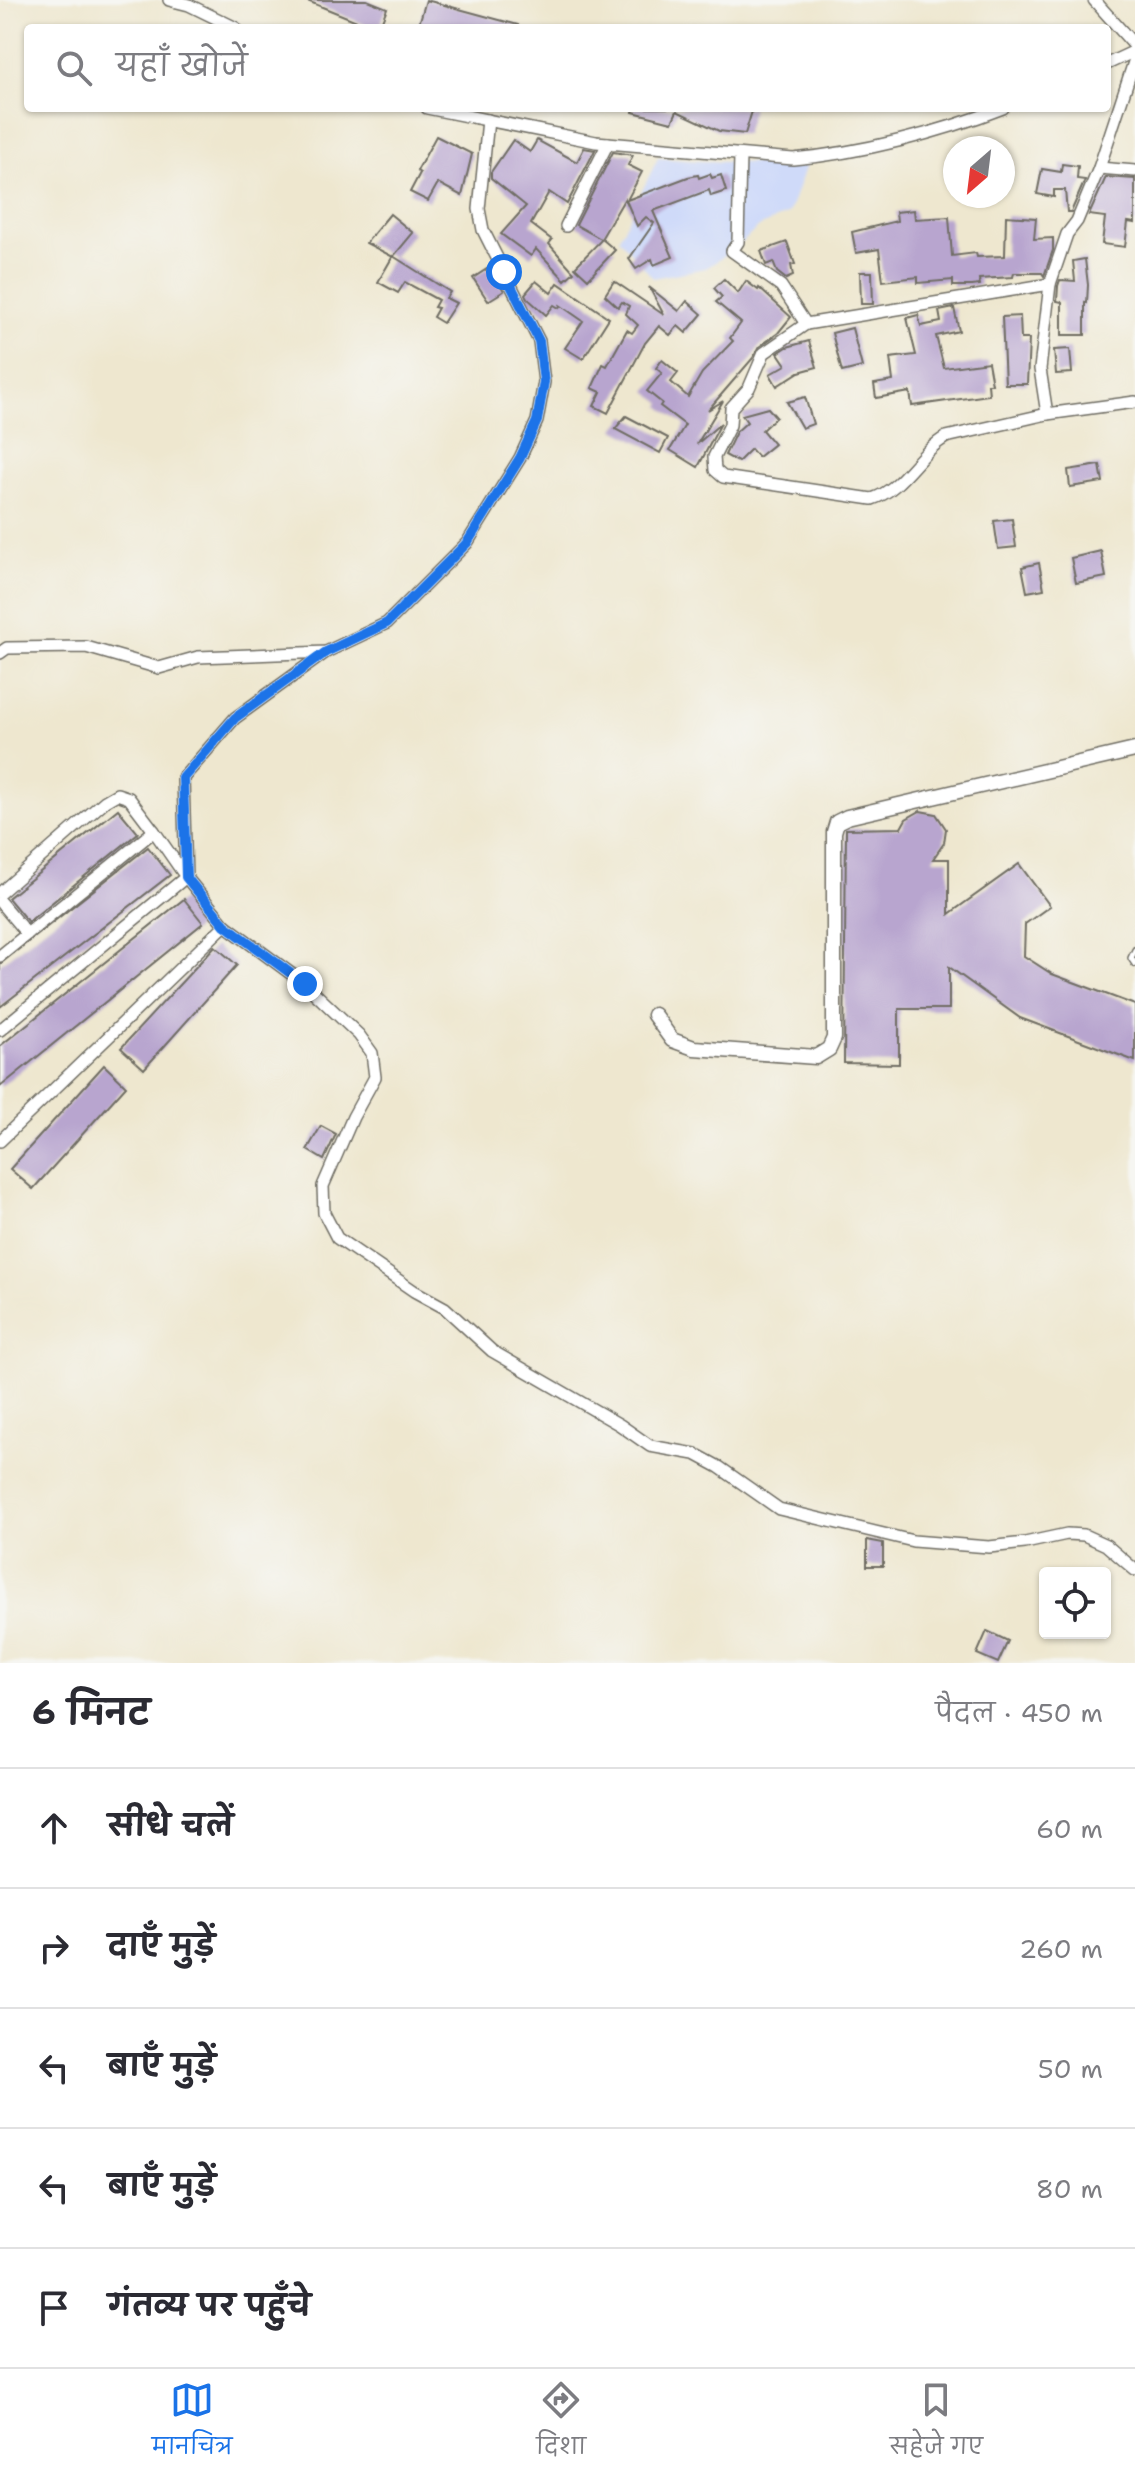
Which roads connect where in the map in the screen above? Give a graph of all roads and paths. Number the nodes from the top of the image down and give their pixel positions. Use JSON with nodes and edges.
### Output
{"nodes":[{"id":1,"x":169,"y":0,"type":"edge"},
{"id":2,"x":1094,"y":0,"type":"edge"},
{"id":3,"x":228,"y":24,"type":"edge"},
{"id":4,"x":1135,"y":48,"type":"edge"},
{"id":5,"x":1135,"y":59,"type":"edge"},
{"id":6,"x":1111,"y":62,"type":"edge"},
{"id":7,"x":447,"y":112,"type":"edge"},
{"id":8,"x":991,"y":112,"type":"edge"},
{"id":9,"x":488,"y":120,"type":"junction"},
{"id":10,"x":608,"y":143,"type":"junction"},
{"id":11,"x":740,"y":156,"type":"junction"},
{"id":12,"x":1099,"y":168,"type":"junction"},
{"id":13,"x":1135,"y":171,"type":"edge"},
{"id":14,"x":566,"y":226,"type":"dead end"},
{"id":15,"x":1050,"y":284,"type":"junction"},
{"id":16,"x":806,"y":324,"type":"junction"},
{"id":17,"x":1135,"y":402,"type":"edge"},
{"id":18,"x":1047,"y":414,"type":"junction"},
{"id":19,"x":326,"y":652,"type":"junction"},
{"id":20,"x":0,"y":653,"type":"edge"},
{"id":21,"x":1135,"y":750,"type":"edge"},
{"id":22,"x":154,"y":831,"type":"junction"},
{"id":23,"x":186,"y":877,"type":"junction"},
{"id":24,"x":0,"y":893,"type":"edge"},
{"id":25,"x":0,"y":902,"type":"edge"},
{"id":26,"x":225,"y":925,"type":"junction"},
{"id":27,"x":27,"y":934,"type":"junction"},
{"id":28,"x":1135,"y":950,"type":"edge"},
{"id":29,"x":0,"y":956,"type":"edge"},
{"id":30,"x":1135,"y":964,"type":"edge"},
{"id":31,"x":654,"y":1015,"type":"dead end"},
{"id":32,"x":0,"y":1030,"type":"edge"},
{"id":33,"x":0,"y":1141,"type":"edge"},
{"id":34,"x":1135,"y":1570,"type":"edge"}],
"edges":[{"from":1,"to":3,"type":"street"},
{"from":2,"to":4,"type":"street"},
{"from":4,"to":6,"type":"street"},
{"from":5,"to":12,"type":"street"},
{"from":7,"to":9,"type":"street"},
{"from":8,"to":11,"type":"street"},
{"from":9,"to":10,"type":"street"},
{"from":9,"to":19,"type":"street"},
{"from":10,"to":11,"type":"street"},
{"from":10,"to":14,"type":"street"},
{"from":11,"to":16,"type":"street"},
{"from":12,"to":13,"type":"street"},
{"from":12,"to":15,"type":"street"},
{"from":15,"to":16,"type":"street"},
{"from":15,"to":18,"type":"street"},
{"from":16,"to":18,"type":"street"},
{"from":17,"to":18,"type":"street"},
{"from":19,"to":20,"type":"street"},
{"from":19,"to":23,"type":"street"},
{"from":21,"to":31,"type":"street"},
{"from":22,"to":23,"type":"street"},
{"from":22,"to":24,"type":"street"},
{"from":22,"to":27,"type":"street"},
{"from":23,"to":26,"type":"street"},
{"from":23,"to":32,"type":"street"},
{"from":25,"to":27,"type":"street"},
{"from":26,"to":33,"type":"street"},
{"from":26,"to":34,"type":"street"},
{"from":27,"to":29,"type":"street"},
{"from":28,"to":30,"type":"lane"}]}
